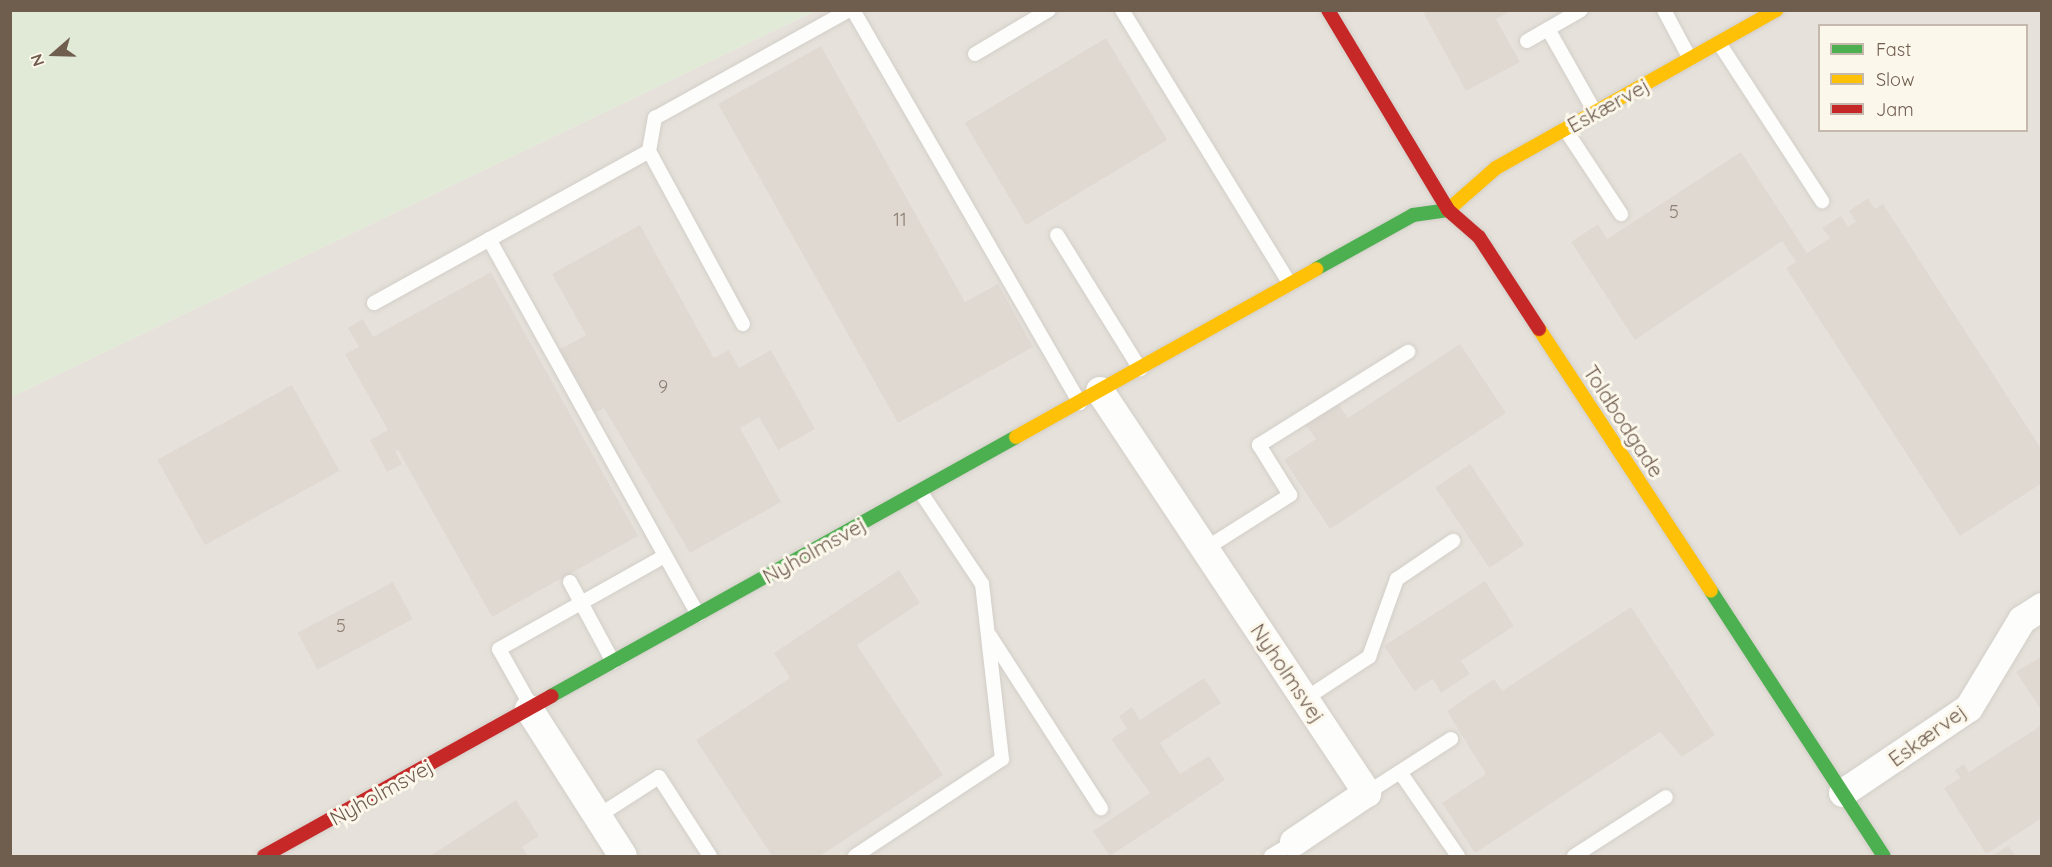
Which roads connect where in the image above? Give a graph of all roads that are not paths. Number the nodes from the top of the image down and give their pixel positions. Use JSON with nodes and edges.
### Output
{"nodes":[{"id":1,"x":851,"y":10,"type":"edge"},
{"id":2,"x":1049,"y":10,"type":"edge"},
{"id":3,"x":1122,"y":10,"type":"edge"},
{"id":4,"x":1328,"y":10,"type":"edge"},
{"id":5,"x":1581,"y":10,"type":"edge"},
{"id":6,"x":1664,"y":10,"type":"edge"},
{"id":7,"x":1776,"y":10,"type":"edge"},
{"id":8,"x":1548,"y":29,"type":"junction"},
{"id":9,"x":1527,"y":41,"type":"dead end"},
{"id":10,"x":1719,"y":43,"type":"junction"},
{"id":11,"x":975,"y":54,"type":"dead end"},
{"id":12,"x":1690,"y":59,"type":"junction"},
{"id":13,"x":1595,"y":112,"type":"junction"},
{"id":14,"x":1565,"y":129,"type":"junction"},
{"id":15,"x":649,"y":151,"type":"junction"},
{"id":16,"x":1822,"y":201,"type":"dead end"},
{"id":17,"x":1448,"y":210,"type":"junction"},
{"id":18,"x":1621,"y":214,"type":"dead end"},
{"id":19,"x":1057,"y":235,"type":"dead end"},
{"id":20,"x":489,"y":239,"type":"junction"},
{"id":21,"x":1290,"y":284,"type":"junction"},
{"id":22,"x":374,"y":303,"type":"dead end"},
{"id":23,"x":743,"y":324,"type":"dead end"},
{"id":24,"x":1408,"y":352,"type":"dead end"},
{"id":25,"x":1140,"y":369,"type":"junction"},
{"id":26,"x":1090,"y":397,"type":"junction"},
{"id":27,"x":920,"y":491,"type":"junction"},
{"id":28,"x":1453,"y":541,"type":"dead end"},
{"id":29,"x":1204,"y":549,"type":"junction"},
{"id":30,"x":665,"y":556,"type":"junction"},
{"id":31,"x":570,"y":582,"type":"dead end"},
{"id":32,"x":581,"y":603,"type":"junction"},
{"id":33,"x":2042,"y":607,"type":"edge"},
{"id":34,"x":698,"y":615,"type":"junction"},
{"id":35,"x":987,"y":632,"type":"junction"},
{"id":36,"x":613,"y":662,"type":"junction"},
{"id":37,"x":1305,"y":699,"type":"junction"},
{"id":38,"x":530,"y":708,"type":"junction"},
{"id":39,"x":1451,"y":739,"type":"dead end"},
{"id":40,"x":1400,"y":772,"type":"junction"},
{"id":41,"x":1367,"y":793,"type":"junction"},
{"id":42,"x":1843,"y":794,"type":"junction"},
{"id":43,"x":1666,"y":797,"type":"dead end"},
{"id":44,"x":1101,"y":808,"type":"dead end"},
{"id":45,"x":598,"y":816,"type":"junction"},
{"id":46,"x":1283,"y":849,"type":"edge"},
{"id":47,"x":283,"y":852,"type":"edge"},
{"id":48,"x":264,"y":856,"type":"edge"},
{"id":49,"x":623,"y":856,"type":"edge"},
{"id":50,"x":710,"y":856,"type":"edge"},
{"id":51,"x":855,"y":856,"type":"edge"},
{"id":52,"x":1458,"y":856,"type":"edge"},
{"id":53,"x":1574,"y":856,"type":"edge"},
{"id":54,"x":1884,"y":856,"type":"edge"}],
"edges":[{"from":1,"to":15,"type":"lane"},
{"from":1,"to":26,"type":"lane"},
{"from":2,"to":11,"type":"lane"},
{"from":3,"to":21,"type":"lane"},
{"from":4,"to":17,"type":"street","name":"Toldbodgade"},
{"from":5,"to":8,"type":"lane"},
{"from":6,"to":12,"type":"lane"},
{"from":7,"to":10,"type":"street","name":"Eskærvej"},
{"from":8,"to":9,"type":"lane"},
{"from":8,"to":13,"type":"lane"},
{"from":10,"to":12,"type":"street","name":"Eskærvej"},
{"from":10,"to":16,"type":"lane"},
{"from":12,"to":13,"type":"street","name":"Eskærvej"},
{"from":13,"to":14,"type":"street","name":"Eskærvej"},
{"from":14,"to":17,"type":"street","name":"Eskærvej"},
{"from":14,"to":18,"type":"lane"},
{"from":15,"to":20,"type":"lane"},
{"from":15,"to":23,"type":"lane"},
{"from":17,"to":21,"type":"street","name":"Nyholmsvej"},
{"from":17,"to":42,"type":"street","name":"Toldbodgade"},
{"from":19,"to":25,"type":"lane"},
{"from":20,"to":22,"type":"lane"},
{"from":20,"to":30,"type":"lane"},
{"from":21,"to":25,"type":"street","name":"Nyholmsvej"},
{"from":24,"to":29,"type":"lane"},
{"from":25,"to":26,"type":"street","name":"Nyholmsvej"},
{"from":26,"to":27,"type":"street","name":"Nyholmsvej"},
{"from":26,"to":29,"type":"street","name":"Nyholmsvej"},
{"from":27,"to":34,"type":"street","name":"Nyholmsvej"},
{"from":27,"to":35,"type":"lane"},
{"from":28,"to":37,"type":"lane"},
{"from":29,"to":37,"type":"street","name":"Nyholmsvej"},
{"from":30,"to":32,"type":"lane"},
{"from":30,"to":34,"type":"lane"},
{"from":31,"to":32,"type":"lane"},
{"from":32,"to":36,"type":"lane"},
{"from":32,"to":38,"type":"lane"},
{"from":33,"to":42,"type":"street","name":"Eskærvej"},
{"from":34,"to":36,"type":"street","name":"Nyholmsvej"},
{"from":35,"to":44,"type":"lane"},
{"from":35,"to":51,"type":"lane"},
{"from":36,"to":38,"type":"street","name":"Nyholmsvej"},
{"from":37,"to":41,"type":"street","name":"Nyholmsvej"},
{"from":38,"to":45,"type":"street"},
{"from":38,"to":47,"type":"street","name":"Nyholmsvej"},
{"from":39,"to":40,"type":"lane"},
{"from":40,"to":41,"type":"lane"},
{"from":40,"to":52,"type":"lane"},
{"from":41,"to":46,"type":"street"},
{"from":42,"to":54,"type":"street","name":"Toldbodgade"},
{"from":43,"to":53,"type":"lane"},
{"from":45,"to":49,"type":"street"},
{"from":45,"to":50,"type":"lane"},
{"from":47,"to":48,"type":"street","name":"Nyholmsvej"}]}
